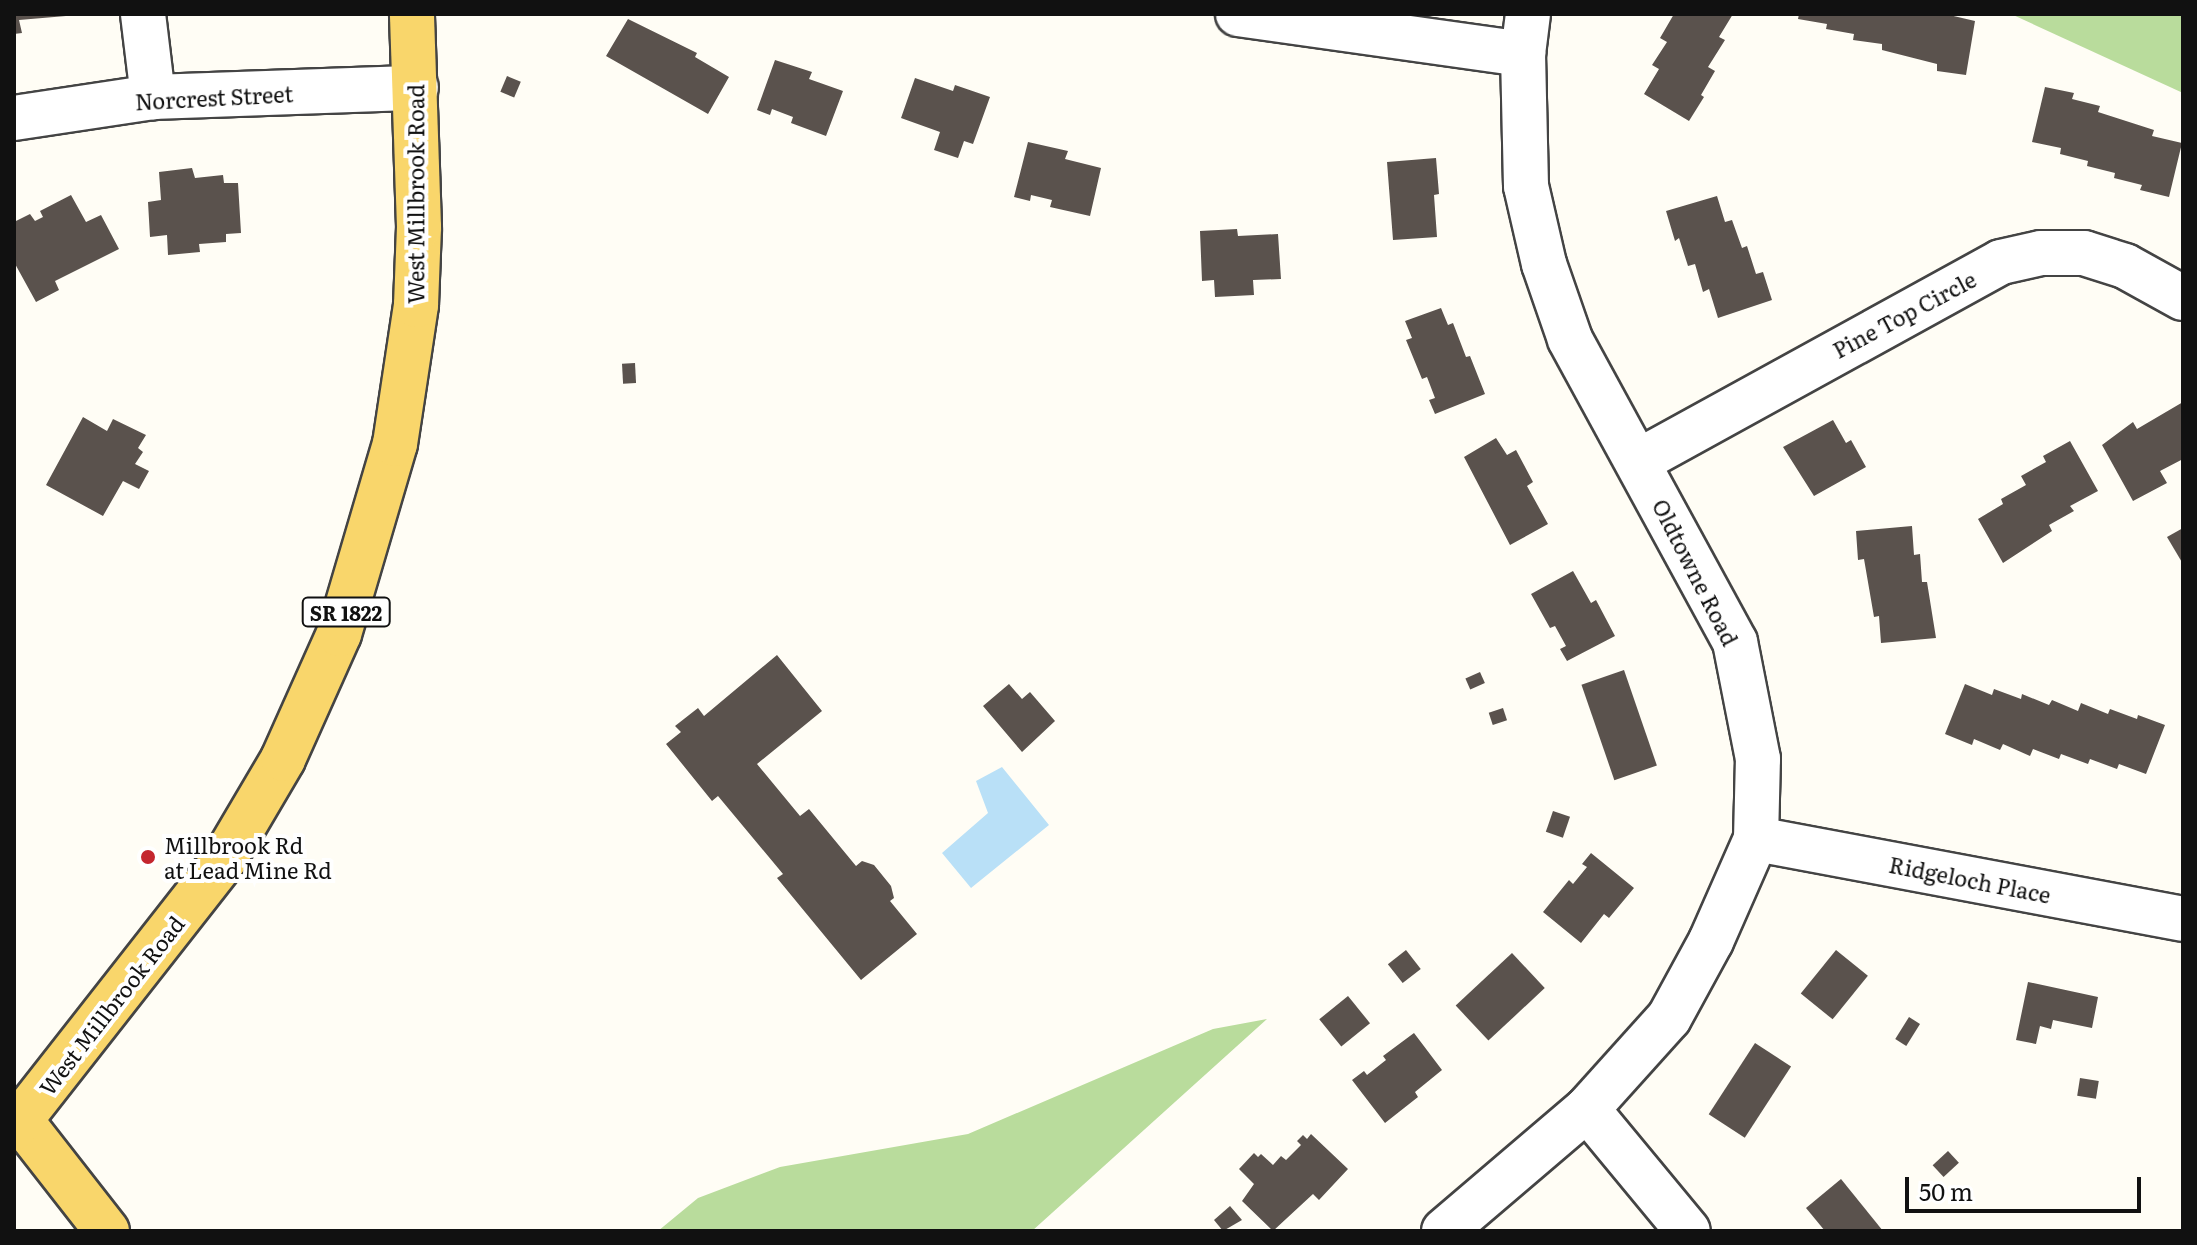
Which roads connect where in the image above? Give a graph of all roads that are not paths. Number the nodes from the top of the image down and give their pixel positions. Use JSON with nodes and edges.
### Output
{"nodes":[{"id":1,"x":143,"y":14,"type":"edge"},
{"id":2,"x":412,"y":14,"type":"edge"},
{"id":3,"x":1238,"y":14,"type":"edge"},
{"id":4,"x":1526,"y":34,"type":"edge"},
{"id":5,"x":416,"y":88,"type":"junction"},
{"id":6,"x":153,"y":97,"type":"junction"},
{"id":7,"x":14,"y":118,"type":"edge"},
{"id":8,"x":2183,"y":298,"type":"edge"},
{"id":9,"x":1639,"y":461,"type":"junction"},
{"id":10,"x":1756,"y":839,"type":"junction"},
{"id":11,"x":2183,"y":919,"type":"edge"},
{"id":12,"x":1587,"y":1109,"type":"junction"},
{"id":13,"x":16,"y":1120,"type":"edge"},
{"id":14,"x":107,"y":1231,"type":"edge"},
{"id":15,"x":1444,"y":1231,"type":"edge"},
{"id":16,"x":1688,"y":1231,"type":"edge"}],
"edges":[{"from":1,"to":6,"type":"street"},
{"from":2,"to":5,"type":"main road","name":"West Millbrook Road","number":"SR 1822"},
{"from":3,"to":4,"type":"street"},
{"from":4,"to":9,"type":"street","name":"Oldtowne Road"},
{"from":5,"to":6,"type":"street","name":"Norcrest Street"},
{"from":5,"to":13,"type":"main road","name":"West Millbrook Road","number":"SR 1822"},
{"from":6,"to":7,"type":"street","name":"Norcrest Street"},
{"from":8,"to":9,"type":"street","name":"Pine Top Circle"},
{"from":9,"to":10,"type":"street","name":"Oldtowne Road"},
{"from":10,"to":11,"type":"street","name":"Ridgeloch Place"},
{"from":10,"to":12,"type":"street","name":"Oldtowne Road"},
{"from":12,"to":15,"type":"street","name":"Oldtowne Road"},
{"from":12,"to":16,"type":"street"},
{"from":13,"to":14,"type":"main road"}]}
